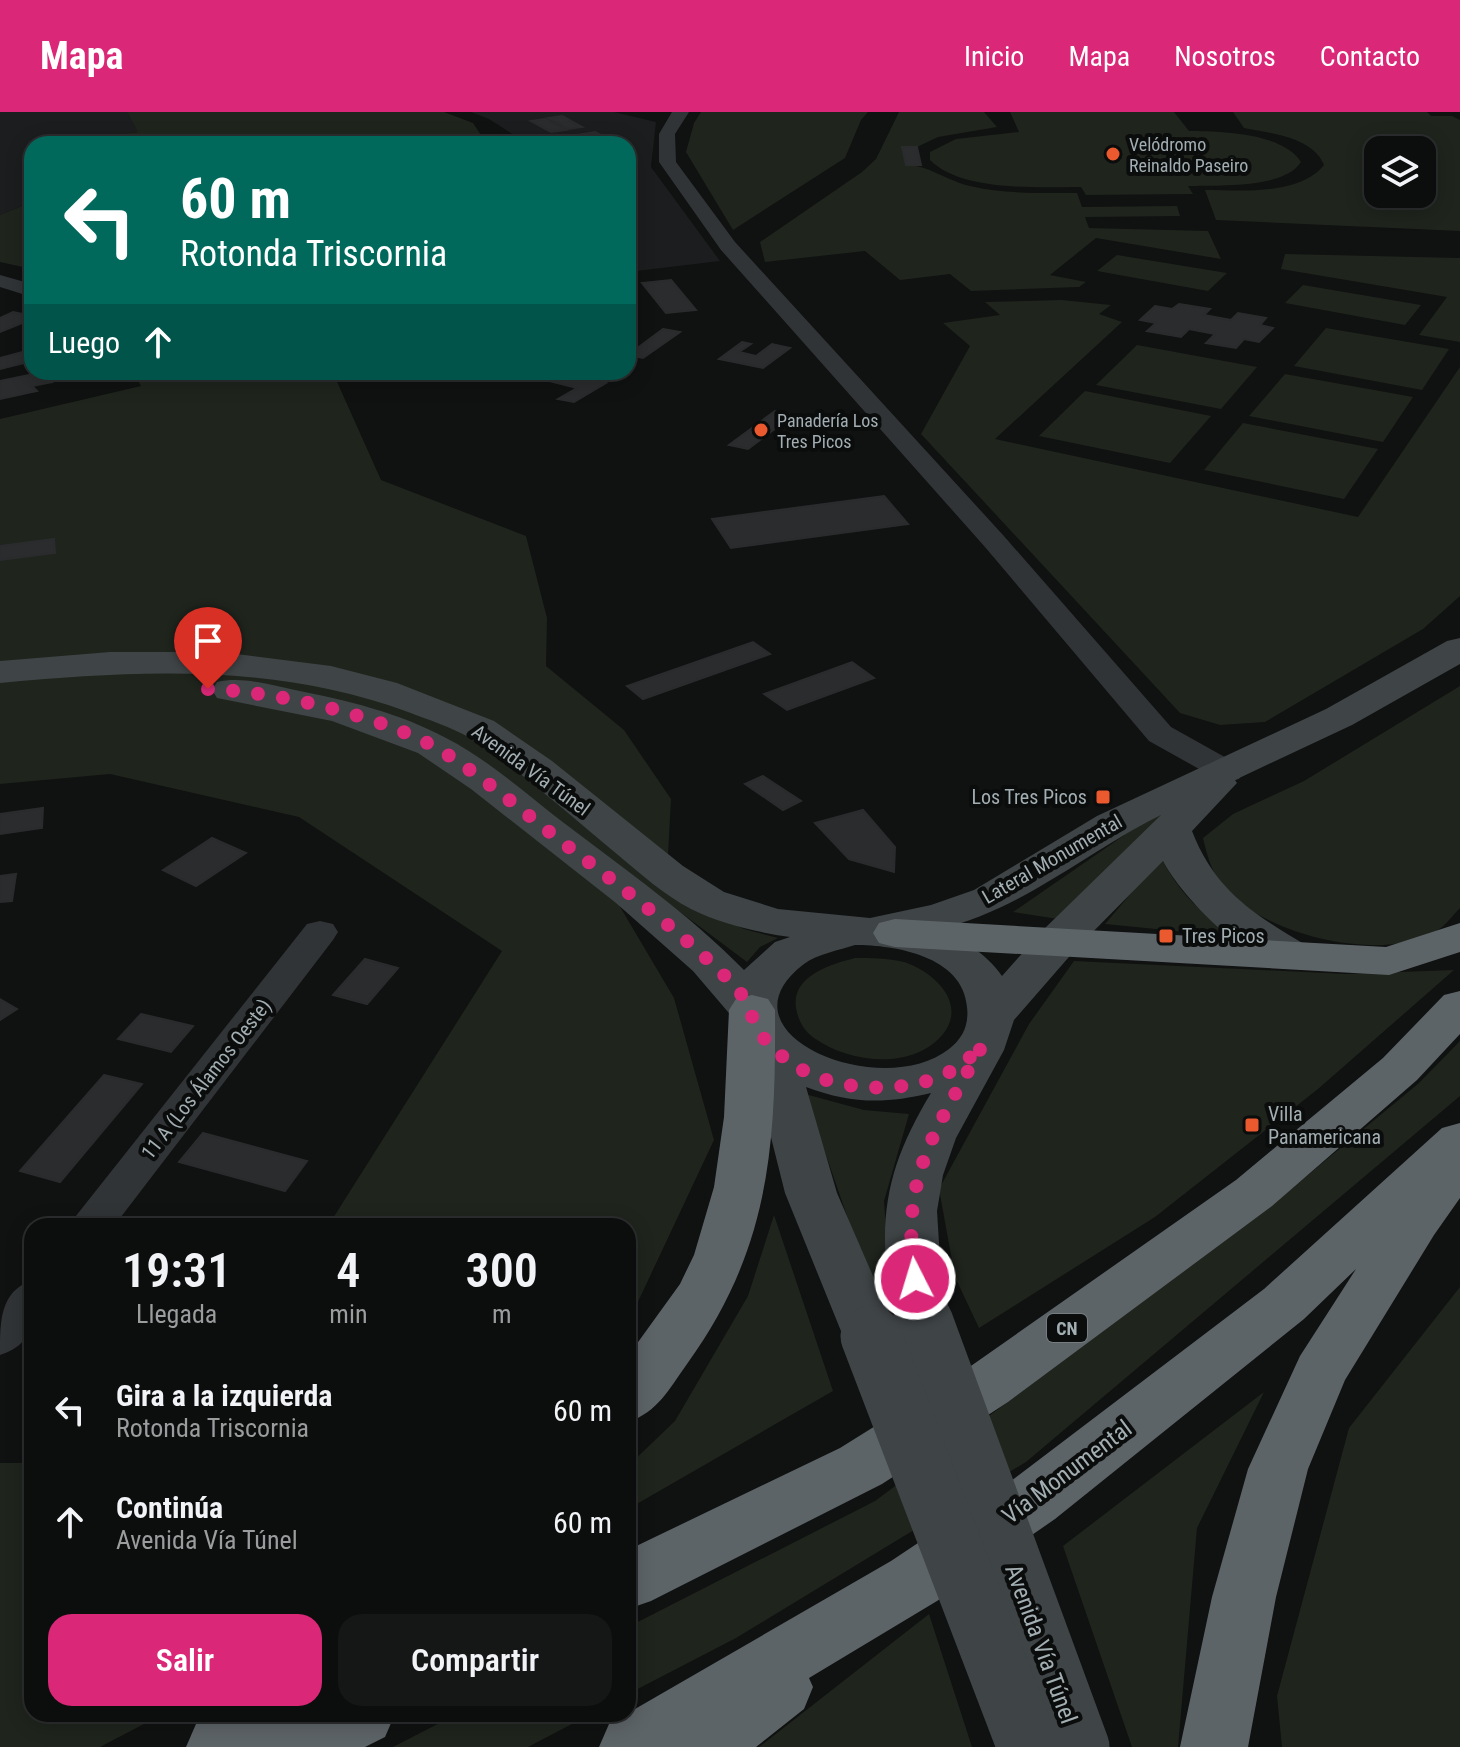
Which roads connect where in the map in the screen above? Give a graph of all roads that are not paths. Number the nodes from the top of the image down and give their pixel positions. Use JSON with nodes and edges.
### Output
{"nodes":[{"id":1,"x":681,"y":112,"type":"edge"},
{"id":2,"x":0,"y":281,"type":"edge"},
{"id":3,"x":24,"y":288,"type":"edge"},
{"id":4,"x":1460,"y":649,"type":"edge"},
{"id":5,"x":0,"y":672,"type":"edge"},
{"id":6,"x":0,"y":698,"type":"edge"},
{"id":7,"x":1228,"y":772,"type":"junction"},
{"id":8,"x":1171,"y":831,"type":"junction"},
{"id":9,"x":320,"y":932,"type":"dead end"},
{"id":10,"x":873,"y":932,"type":"junction"},
{"id":11,"x":1460,"y":937,"type":"edge"},
{"id":12,"x":1059,"y":940,"type":"junction"},
{"id":13,"x":1290,"y":955,"type":"junction"},
{"id":14,"x":1460,"y":1006,"type":"edge"},
{"id":15,"x":762,"y":1029,"type":"junction"},
{"id":16,"x":988,"y":1029,"type":"junction"},
{"id":17,"x":1460,"y":1141,"type":"edge"},
{"id":18,"x":1460,"y":1161,"type":"edge"},
{"id":19,"x":96,"y":1218,"type":"edge"},
{"id":20,"x":24,"y":1307,"type":"edge"},
{"id":21,"x":897,"y":1330,"type":"junction"},
{"id":22,"x":0,"y":1337,"type":"edge"},
{"id":23,"x":636,"y":1387,"type":"edge"},
{"id":24,"x":636,"y":1577,"type":"edge"},
{"id":25,"x":914,"y":1581,"type":"junction"},
{"id":26,"x":256,"y":1722,"type":"edge"},
{"id":27,"x":345,"y":1722,"type":"edge"},
{"id":28,"x":220,"y":1747,"type":"edge"},
{"id":29,"x":295,"y":1747,"type":"edge"},
{"id":30,"x":633,"y":1747,"type":"edge"},
{"id":31,"x":703,"y":1747,"type":"edge"},
{"id":32,"x":1028,"y":1747,"type":"edge"},
{"id":33,"x":1079,"y":1747,"type":"edge"},
{"id":34,"x":1214,"y":1747,"type":"edge"}],
"edges":[{"from":1,"to":7,"type":"street"},
{"from":2,"to":3,"type":"street"},
{"from":4,"to":7,"type":"main road","name":"Lateral Monumental"},
{"from":5,"to":10,"type":"main road","name":"Avenida Vía Túnel"},
{"from":6,"to":15,"type":"main road","name":"Avenida Vía Túnel"},
{"from":7,"to":8,"type":"main road","name":"Lateral Monumental"},
{"from":7,"to":10,"type":"main road","name":"Lateral Monumental"},
{"from":8,"to":12,"type":"main road","name":"Lateral Monumental"},
{"from":8,"to":13,"type":"main road"},
{"from":9,"to":19,"type":"street","name":"11 A (Los Álamos Oeste)"},
{"from":10,"to":12,"type":"highway"},
{"from":10,"to":15,"type":"main road"},
{"from":10,"to":16,"type":"main road"},
{"from":11,"to":13,"type":"highway"},
{"from":12,"to":13,"type":"highway"},
{"from":12,"to":16,"type":"main road","name":"Lateral Monumental"},
{"from":14,"to":24,"type":"highway","number":"CN"},
{"from":15,"to":16,"type":"main road"},
{"from":15,"to":21,"type":"main road","name":"Avenida Vía Túnel"},
{"from":15,"to":23,"type":"highway"},
{"from":16,"to":21,"type":"main road","name":"Avenida Vía Túnel"},
{"from":17,"to":25,"type":"highway","name":"Vía Monumental"},
{"from":18,"to":34,"type":"highway"},
{"from":20,"to":22,"type":"street"},
{"from":21,"to":32,"type":"main road","name":"Avenida Vía Túnel","bridge":true},
{"from":21,"to":33,"type":"main road","name":"Avenida Vía Túnel","bridge":true},
{"from":25,"to":30,"type":"highway","name":"Vía Monumental"},
{"from":25,"to":31,"type":"highway"},
{"from":26,"to":28,"type":"highway"},
{"from":27,"to":29,"type":"highway"}]}
